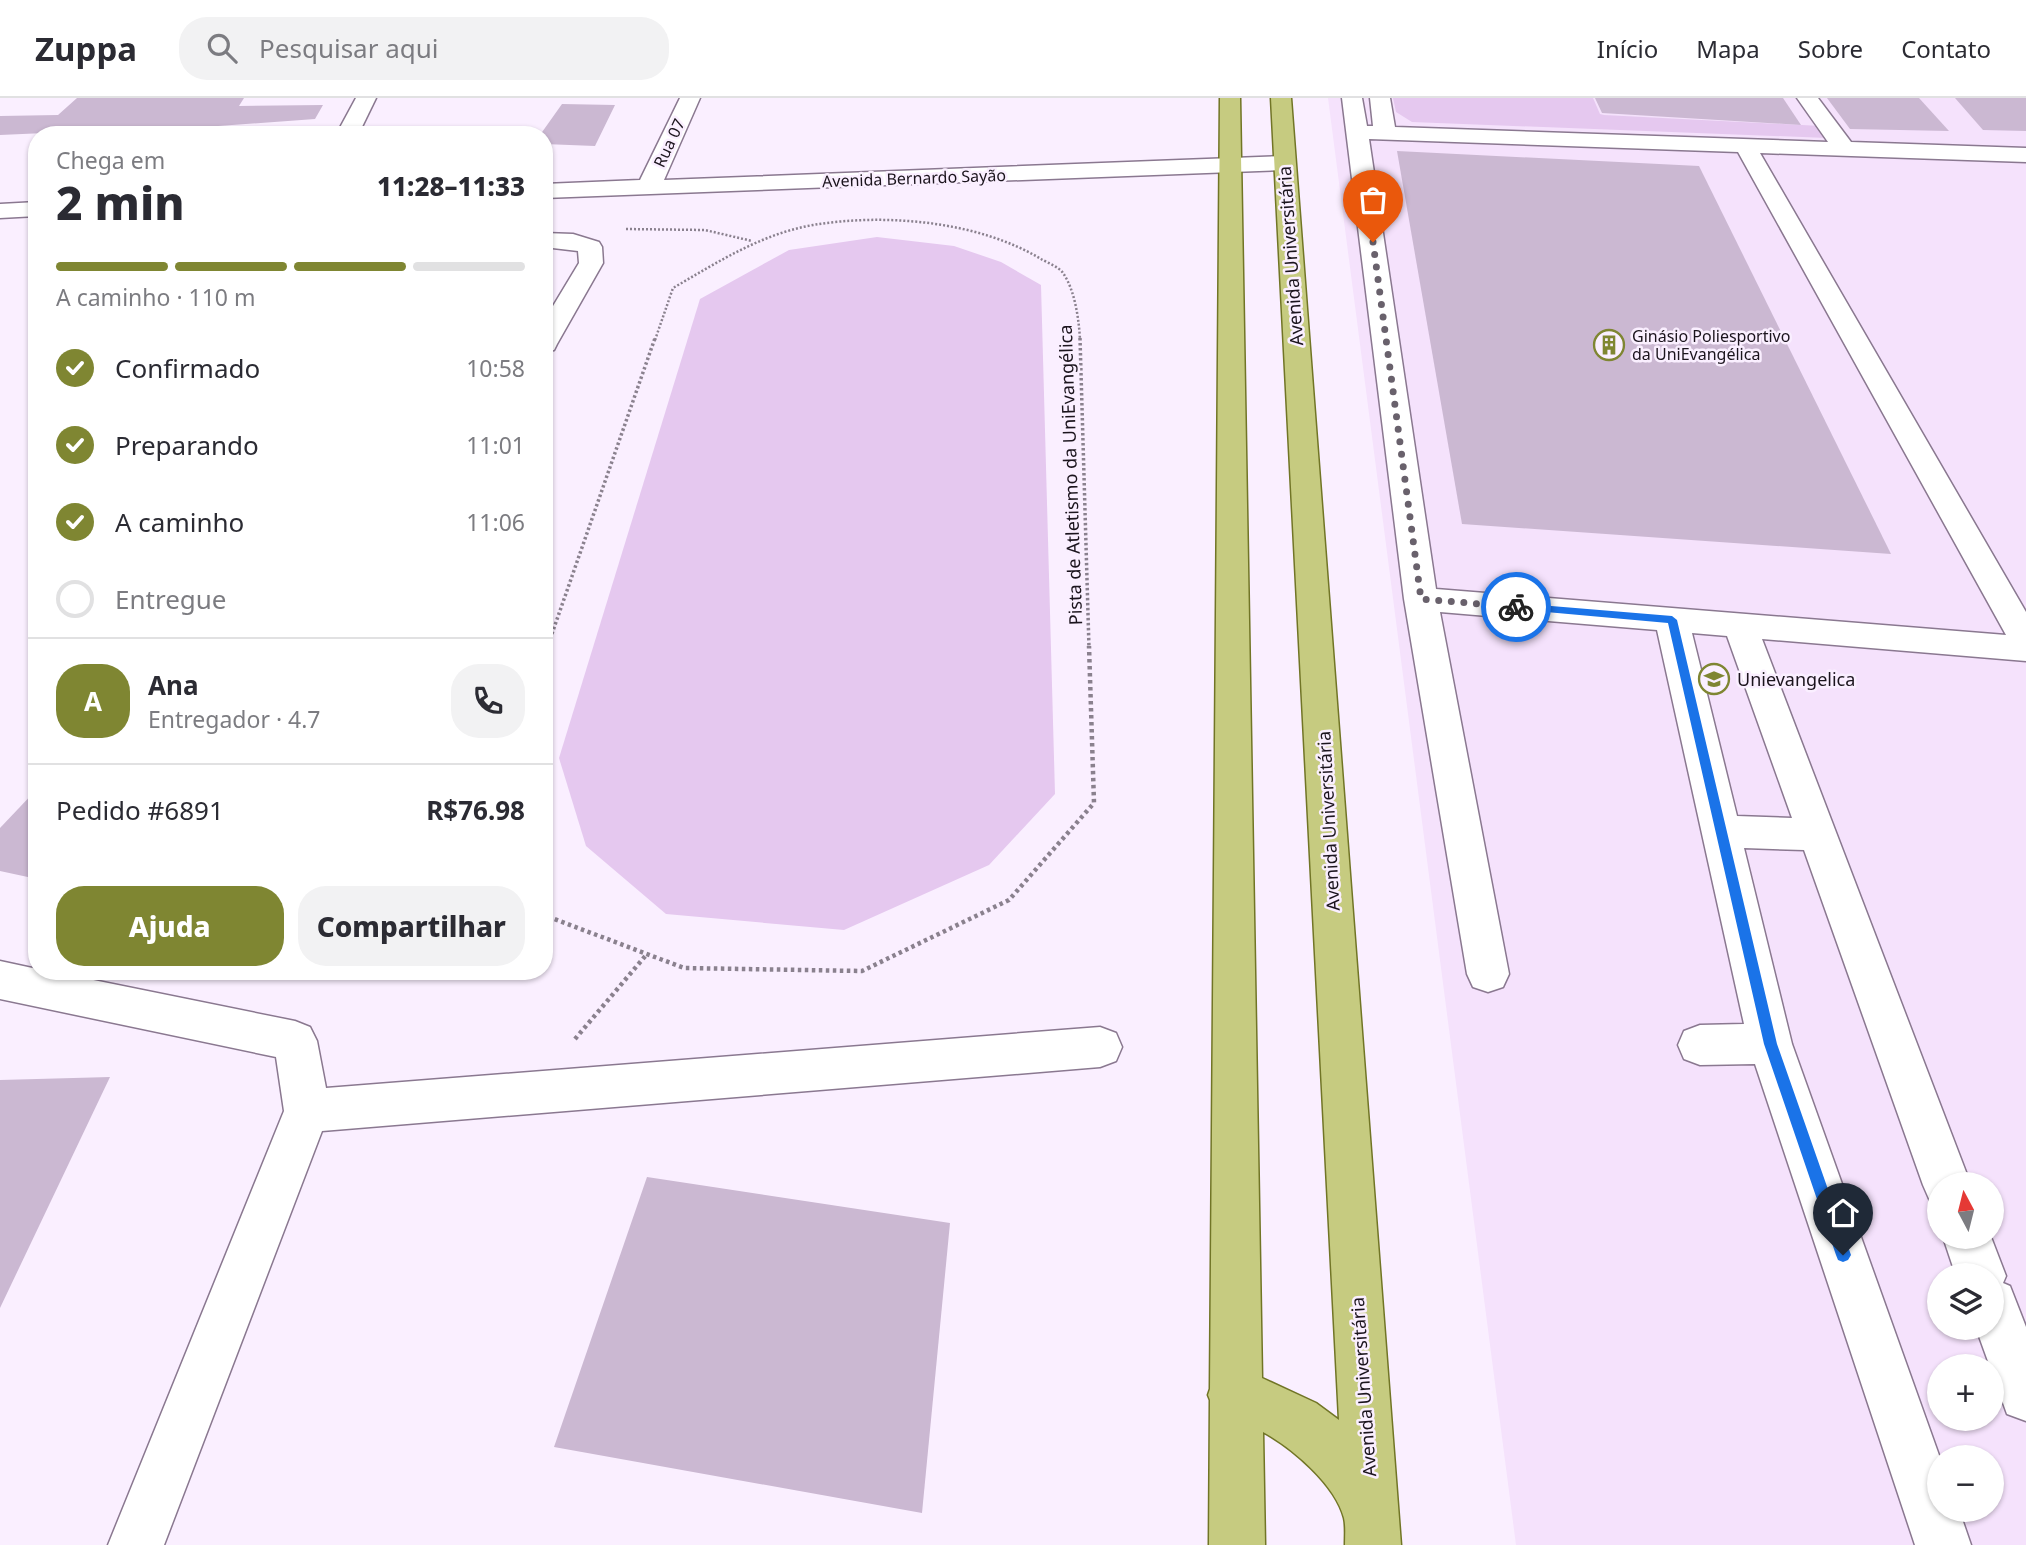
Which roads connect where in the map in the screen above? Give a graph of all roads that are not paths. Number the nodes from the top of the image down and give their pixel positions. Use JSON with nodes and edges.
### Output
{"nodes":[{"id":1,"x":366,"y":98,"type":"edge"},
{"id":2,"x":690,"y":98,"type":"edge"},
{"id":3,"x":1230,"y":98,"type":"edge"},
{"id":4,"x":1280,"y":98,"type":"edge"},
{"id":5,"x":1352,"y":98,"type":"edge"},
{"id":6,"x":1380,"y":98,"type":"edge"},
{"id":7,"x":1807,"y":98,"type":"edge"},
{"id":8,"x":352,"y":126,"type":"edge"},
{"id":9,"x":1371,"y":132,"type":"junction"},
{"id":10,"x":1745,"y":145,"type":"junction"},
{"id":11,"x":1845,"y":149,"type":"junction"},
{"id":12,"x":2026,"y":155,"type":"edge"},
{"id":13,"x":1284,"y":163,"type":"junction"},
{"id":14,"x":1230,"y":166,"type":"junction"},
{"id":15,"x":648,"y":189,"type":"junction"},
{"id":16,"x":553,"y":191,"type":"edge"},
{"id":17,"x":28,"y":209,"type":"edge"},
{"id":18,"x":0,"y":211,"type":"edge"},
{"id":19,"x":553,"y":240,"type":"edge"},
{"id":20,"x":553,"y":287,"type":"edge"},
{"id":21,"x":578,"y":287,"type":"junction"},
{"id":22,"x":553,"y":328,"type":"edge"},
{"id":23,"x":1421,"y":599,"type":"junction"},
{"id":24,"x":1672,"y":620,"type":"junction"},
{"id":25,"x":1740,"y":625,"type":"junction"},
{"id":26,"x":2026,"y":640,"type":"edge"},
{"id":27,"x":2026,"y":649,"type":"edge"},
{"id":28,"x":1721,"y":831,"type":"junction"},
{"id":29,"x":1817,"y":835,"type":"junction"},
{"id":30,"x":1488,"y":974,"type":"dead end"},
{"id":31,"x":0,"y":980,"type":"edge"},
{"id":32,"x":1770,"y":1044,"type":"junction"},
{"id":33,"x":1700,"y":1045,"type":"dead end"},
{"id":34,"x":1100,"y":1047,"type":"dead end"},
{"id":35,"x":307,"y":1111,"type":"junction"},
{"id":36,"x":1942,"y":1172,"type":"edge"},
{"id":37,"x":2004,"y":1336,"type":"edge"},
{"id":38,"x":1234,"y":1395,"type":"junction"},
{"id":39,"x":2026,"y":1395,"type":"edge"},
{"id":40,"x":1372,"y":1529,"type":"edge"},
{"id":41,"x":136,"y":1545,"type":"edge"},
{"id":42,"x":1237,"y":1545,"type":"edge"},
{"id":43,"x":1943,"y":1545,"type":"edge"}],
"edges":[{"from":1,"to":8,"type":"street"},
{"from":2,"to":15,"type":"street","name":"Rua 07"},
{"from":3,"to":14,"type":"main road"},
{"from":4,"to":13,"type":"main road","name":"Avenida Universitária"},
{"from":5,"to":9,"type":"street"},
{"from":6,"to":9,"type":"street"},
{"from":7,"to":11,"type":"street"},
{"from":9,"to":10,"type":"street"},
{"from":9,"to":23,"type":"street"},
{"from":10,"to":11,"type":"street"},
{"from":10,"to":26,"type":"street"},
{"from":11,"to":12,"type":"street"},
{"from":13,"to":14,"type":"street","name":"Avenida Bernardo Sayão"},
{"from":13,"to":40,"type":"main road","name":"Avenida Universitária"},
{"from":14,"to":15,"type":"street","name":"Avenida Bernardo Sayão"},
{"from":14,"to":38,"type":"main road"},
{"from":15,"to":16,"type":"street","name":"Avenida Bernardo Sayão"},
{"from":17,"to":18,"type":"street"},
{"from":19,"to":21,"type":"street"},
{"from":20,"to":21,"type":"street"},
{"from":21,"to":22,"type":"street"},
{"from":23,"to":24,"type":"street"},
{"from":23,"to":30,"type":"street"},
{"from":24,"to":25,"type":"street"},
{"from":24,"to":28,"type":"street"},
{"from":25,"to":27,"type":"street"},
{"from":25,"to":29,"type":"street"},
{"from":28,"to":29,"type":"street"},
{"from":28,"to":32,"type":"street"},
{"from":29,"to":36,"type":"street"},
{"from":31,"to":35,"type":"street"},
{"from":32,"to":33,"type":"street"},
{"from":32,"to":43,"type":"street"},
{"from":34,"to":35,"type":"street"},
{"from":35,"to":41,"type":"street"},
{"from":37,"to":39,"type":"street"},
{"from":38,"to":40,"type":"main road"},
{"from":38,"to":42,"type":"main road"}]}
